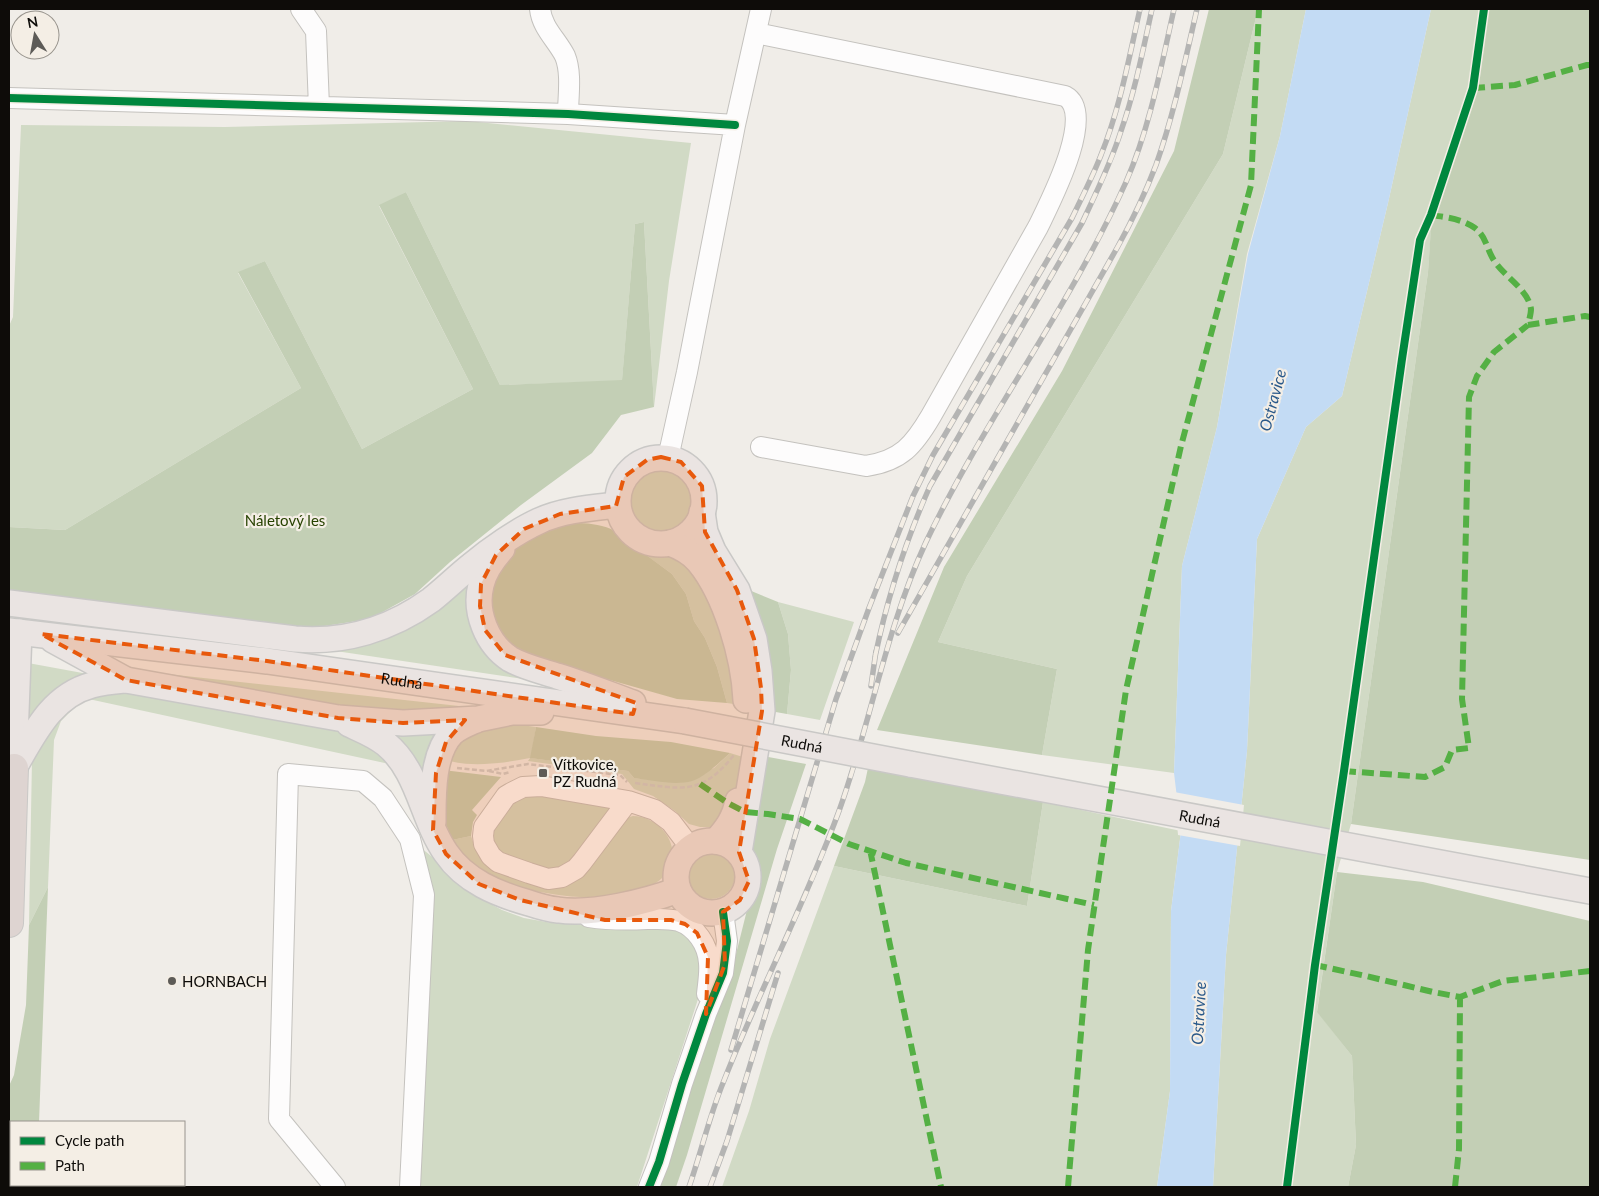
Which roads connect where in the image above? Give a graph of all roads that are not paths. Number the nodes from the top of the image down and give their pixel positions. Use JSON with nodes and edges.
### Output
{"nodes":[{"id":1,"x":302,"y":9,"type":"edge"},
{"id":2,"x":761,"y":9,"type":"edge"},
{"id":3,"x":540,"y":12,"type":"edge"},
{"id":4,"x":756,"y":33,"type":"junction"},
{"id":5,"x":9,"y":98,"type":"edge"},
{"id":6,"x":319,"y":107,"type":"junction"},
{"id":7,"x":568,"y":114,"type":"junction"},
{"id":8,"x":734,"y":124,"type":"junction"},
{"id":9,"x":761,"y":447,"type":"dead end"},
{"id":10,"x":668,"y":458,"type":"junction"},
{"id":11,"x":617,"y":506,"type":"junction"},
{"id":12,"x":702,"y":512,"type":"junction"},
{"id":13,"x":510,"y":538,"type":"junction"},
{"id":14,"x":670,"y":543,"type":"junction"},
{"id":15,"x":9,"y":603,"type":"edge"},
{"id":16,"x":23,"y":632,"type":"edge"},
{"id":17,"x":126,"y":680,"type":"junction"},
{"id":18,"x":616,"y":711,"type":"junction"},
{"id":19,"x":338,"y":718,"type":"junction"},
{"id":20,"x":478,"y":719,"type":"junction"},
{"id":21,"x":685,"y":721,"type":"junction"},
{"id":22,"x":12,"y":726,"type":"edge"},
{"id":23,"x":14,"y":768,"type":"junction"},
{"id":24,"x":628,"y":800,"type":"junction"},
{"id":25,"x":433,"y":830,"type":"junction"},
{"id":26,"x":716,"y":841,"type":"junction"},
{"id":27,"x":690,"y":847,"type":"junction"},
{"id":28,"x":739,"y":852,"type":"junction"},
{"id":29,"x":678,"y":890,"type":"junction"},
{"id":30,"x":1590,"y":890,"type":"edge"},
{"id":31,"x":558,"y":910,"type":"junction"},
{"id":32,"x":723,"y":912,"type":"junction"},
{"id":33,"x":9,"y":923,"type":"edge"},
{"id":34,"x":706,"y":1014,"type":"junction"},
{"id":35,"x":335,"y":1187,"type":"edge"},
{"id":36,"x":410,"y":1187,"type":"edge"},
{"id":37,"x":649,"y":1187,"type":"edge"}],
"edges":[{"from":1,"to":6,"type":"street"},
{"from":2,"to":4,"type":"street"},
{"from":3,"to":7,"type":"street"},
{"from":4,"to":8,"type":"street"},
{"from":4,"to":9,"type":"street"},
{"from":5,"to":6,"type":"street"},
{"from":6,"to":7,"type":"street"},
{"from":7,"to":8,"type":"street"},
{"from":8,"to":10,"type":"street"},
{"from":10,"to":11,"type":"main road"},
{"from":10,"to":12,"type":"main road"},
{"from":11,"to":13,"type":"main road"},
{"from":11,"to":14,"type":"main road"},
{"from":12,"to":14,"type":"main road"},
{"from":12,"to":28,"type":"main road"},
{"from":13,"to":15,"type":"main road"},
{"from":13,"to":21,"type":"main road"},
{"from":14,"to":26,"type":"main road"},
{"from":16,"to":17,"type":"main road"},
{"from":16,"to":18,"type":"main road","name":"Rudná"},
{"from":16,"to":22,"type":"main road"},
{"from":17,"to":19,"type":"main road"},
{"from":17,"to":23,"type":"main road"},
{"from":18,"to":20,"type":"main road"},
{"from":18,"to":21,"type":"main road","name":"Rudná"},
{"from":19,"to":20,"type":"main road"},
{"from":19,"to":25,"type":"main road"},
{"from":20,"to":25,"type":"main road"},
{"from":21,"to":30,"type":"main road","name":"Rudná","bridge":true},
{"from":22,"to":23,"type":"main road"},
{"from":23,"to":33,"type":"highway"},
{"from":24,"to":24,"type":"street"},
{"from":24,"to":27,"type":"street"},
{"from":25,"to":31,"type":"main road"},
{"from":26,"to":27,"type":"main road"},
{"from":26,"to":28,"type":"main road"},
{"from":27,"to":29,"type":"main road"},
{"from":28,"to":32,"type":"main road"},
{"from":29,"to":31,"type":"main road"},
{"from":29,"to":32,"type":"main road"},
{"from":31,"to":34,"type":"street"},
{"from":32,"to":34,"type":"street"},
{"from":34,"to":37,"type":"street"},
{"from":35,"to":36,"type":"street"}]}
